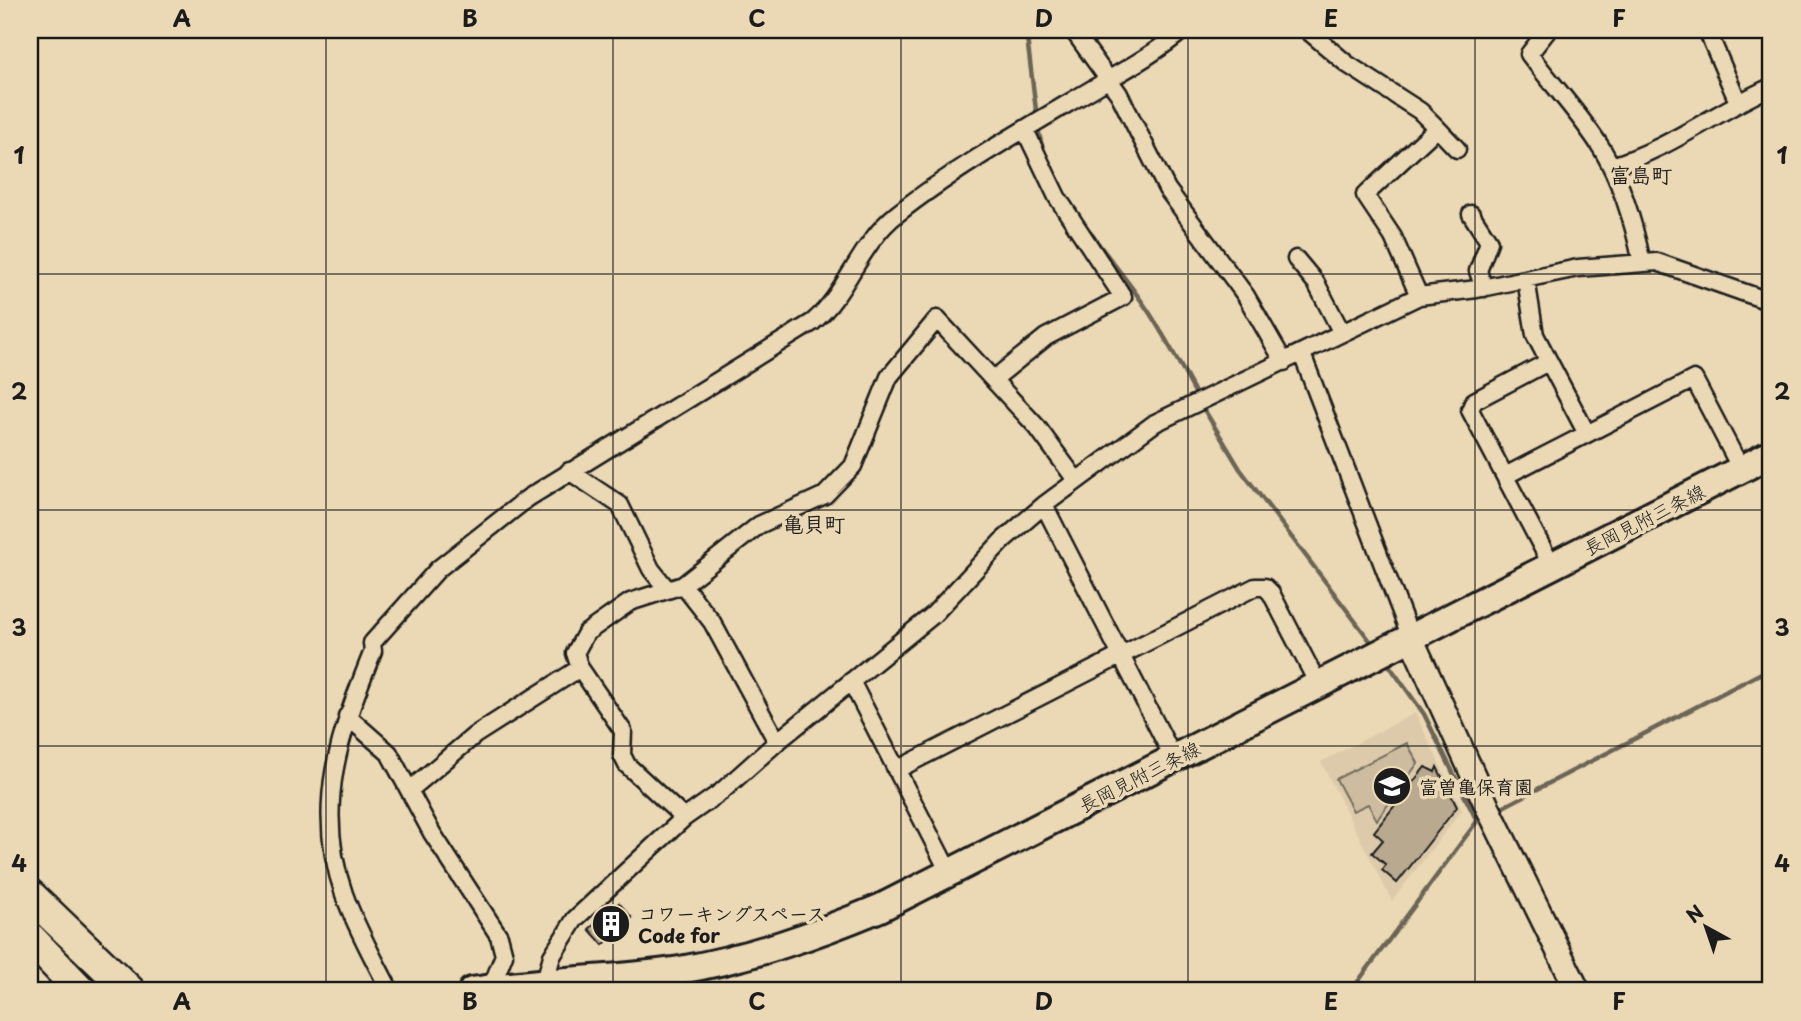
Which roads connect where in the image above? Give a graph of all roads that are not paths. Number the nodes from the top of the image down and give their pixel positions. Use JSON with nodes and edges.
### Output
{"nodes":[{"id":1,"x":1073,"y":30,"type":"edge"},
{"id":2,"x":1183,"y":30,"type":"edge"},
{"id":3,"x":1307,"y":30,"type":"edge"},
{"id":4,"x":1548,"y":30,"type":"edge"},
{"id":5,"x":1707,"y":30,"type":"edge"},
{"id":6,"x":1109,"y":79,"type":"junction"},
{"id":7,"x":1771,"y":87,"type":"edge"},
{"id":8,"x":1738,"y":102,"type":"junction"},
{"id":9,"x":1437,"y":128,"type":"junction"},
{"id":10,"x":1025,"y":130,"type":"junction"},
{"id":11,"x":1457,"y":149,"type":"dead end"},
{"id":12,"x":1611,"y":166,"type":"junction"},
{"id":13,"x":1471,"y":214,"type":"dead end"},
{"id":14,"x":1296,"y":259,"type":"dead end"},
{"id":15,"x":1642,"y":262,"type":"junction"},
{"id":16,"x":1526,"y":279,"type":"junction"},
{"id":17,"x":1484,"y":288,"type":"junction"},
{"id":18,"x":1419,"y":296,"type":"junction"},
{"id":19,"x":1771,"y":302,"type":"edge"},
{"id":20,"x":1342,"y":333,"type":"junction"},
{"id":21,"x":1302,"y":354,"type":"junction"},
{"id":22,"x":1284,"y":362,"type":"junction"},
{"id":23,"x":1548,"y":362,"type":"junction"},
{"id":24,"x":994,"y":379,"type":"junction"},
{"id":25,"x":1586,"y":432,"type":"junction"},
{"id":26,"x":1771,"y":454,"type":"edge"},
{"id":27,"x":1741,"y":469,"type":"junction"},
{"id":28,"x":569,"y":471,"type":"junction"},
{"id":29,"x":1505,"y":476,"type":"junction"},
{"id":30,"x":1076,"y":480,"type":"junction"},
{"id":31,"x":1044,"y":505,"type":"junction"},
{"id":32,"x":1552,"y":566,"type":"junction"},
{"id":33,"x":674,"y":587,"type":"junction"},
{"id":34,"x":1411,"y":638,"type":"junction"},
{"id":35,"x":1120,"y":655,"type":"junction"},
{"id":36,"x":580,"y":668,"type":"junction"},
{"id":37,"x":852,"y":681,"type":"junction"},
{"id":38,"x":1318,"y":684,"type":"junction"},
{"id":39,"x":347,"y":716,"type":"junction"},
{"id":40,"x":777,"y":742,"type":"junction"},
{"id":41,"x":1174,"y":759,"type":"junction"},
{"id":42,"x":895,"y":770,"type":"junction"},
{"id":43,"x":411,"y":789,"type":"junction"},
{"id":44,"x":684,"y":818,"type":"junction"},
{"id":45,"x":949,"y":872,"type":"junction"},
{"id":46,"x":30,"y":895,"type":"edge"},
{"id":47,"x":30,"y":938,"type":"edge"},
{"id":48,"x":30,"y":967,"type":"edge"},
{"id":49,"x":543,"y":986,"type":"edge"},
{"id":50,"x":481,"y":989,"type":"edge"},
{"id":51,"x":54,"y":991,"type":"edge"},
{"id":52,"x":81,"y":991,"type":"edge"},
{"id":53,"x":130,"y":991,"type":"edge"},
{"id":54,"x":390,"y":991,"type":"edge"},
{"id":55,"x":1578,"y":991,"type":"edge"}],
"edges":[{"from":1,"to":6,"type":"street"},
{"from":2,"to":6,"type":"street"},
{"from":3,"to":9,"type":"street"},
{"from":4,"to":12,"type":"street"},
{"from":5,"to":8,"type":"street"},
{"from":6,"to":10,"type":"street"},
{"from":6,"to":22,"type":"street"},
{"from":7,"to":8,"type":"street"},
{"from":8,"to":12,"type":"street"},
{"from":9,"to":11,"type":"street"},
{"from":9,"to":18,"type":"street"},
{"from":10,"to":24,"type":"street"},
{"from":10,"to":28,"type":"street"},
{"from":12,"to":15,"type":"street"},
{"from":13,"to":17,"type":"street"},
{"from":14,"to":20,"type":"street"},
{"from":15,"to":16,"type":"street"},
{"from":15,"to":19,"type":"street"},
{"from":16,"to":17,"type":"street"},
{"from":16,"to":23,"type":"street"},
{"from":17,"to":18,"type":"street"},
{"from":18,"to":20,"type":"street"},
{"from":20,"to":21,"type":"street"},
{"from":21,"to":22,"type":"street"},
{"from":21,"to":34,"type":"street"},
{"from":22,"to":30,"type":"street"},
{"from":23,"to":25,"type":"street"},
{"from":23,"to":29,"type":"street"},
{"from":24,"to":30,"type":"street"},
{"from":24,"to":33,"type":"street"},
{"from":25,"to":27,"type":"street"},
{"from":25,"to":29,"type":"street"},
{"from":26,"to":27,"type":"main road","name":"長岡見附三条線"},
{"from":27,"to":32,"type":"main road","name":"長岡見附三条線"},
{"from":28,"to":33,"type":"street"},
{"from":28,"to":39,"type":"street"},
{"from":29,"to":32,"type":"street"},
{"from":30,"to":31,"type":"street"},
{"from":31,"to":35,"type":"street"},
{"from":31,"to":37,"type":"street"},
{"from":32,"to":34,"type":"main road","name":"長岡見附三条線"},
{"from":33,"to":36,"type":"street"},
{"from":33,"to":40,"type":"street"},
{"from":34,"to":38,"type":"main road","name":"長岡見附三条線"},
{"from":34,"to":55,"type":"street"},
{"from":35,"to":38,"type":"street"},
{"from":35,"to":41,"type":"street"},
{"from":35,"to":42,"type":"street"},
{"from":36,"to":43,"type":"street"},
{"from":36,"to":44,"type":"street"},
{"from":37,"to":40,"type":"street"},
{"from":37,"to":42,"type":"street"},
{"from":38,"to":41,"type":"main road","name":"長岡見附三条線"},
{"from":39,"to":43,"type":"street"},
{"from":39,"to":54,"type":"street"},
{"from":40,"to":44,"type":"street"},
{"from":41,"to":45,"type":"main road","name":"長岡見附三条線"},
{"from":42,"to":45,"type":"street"},
{"from":43,"to":50,"type":"street"},
{"from":44,"to":49,"type":"street"},
{"from":45,"to":49,"type":"main road","name":"長岡見附三条線"},
{"from":46,"to":53,"type":"highway"},
{"from":47,"to":52,"type":"highway"},
{"from":48,"to":51,"type":"highway"},
{"from":49,"to":50,"type":"main road","name":"長岡見附三条線"}]}
